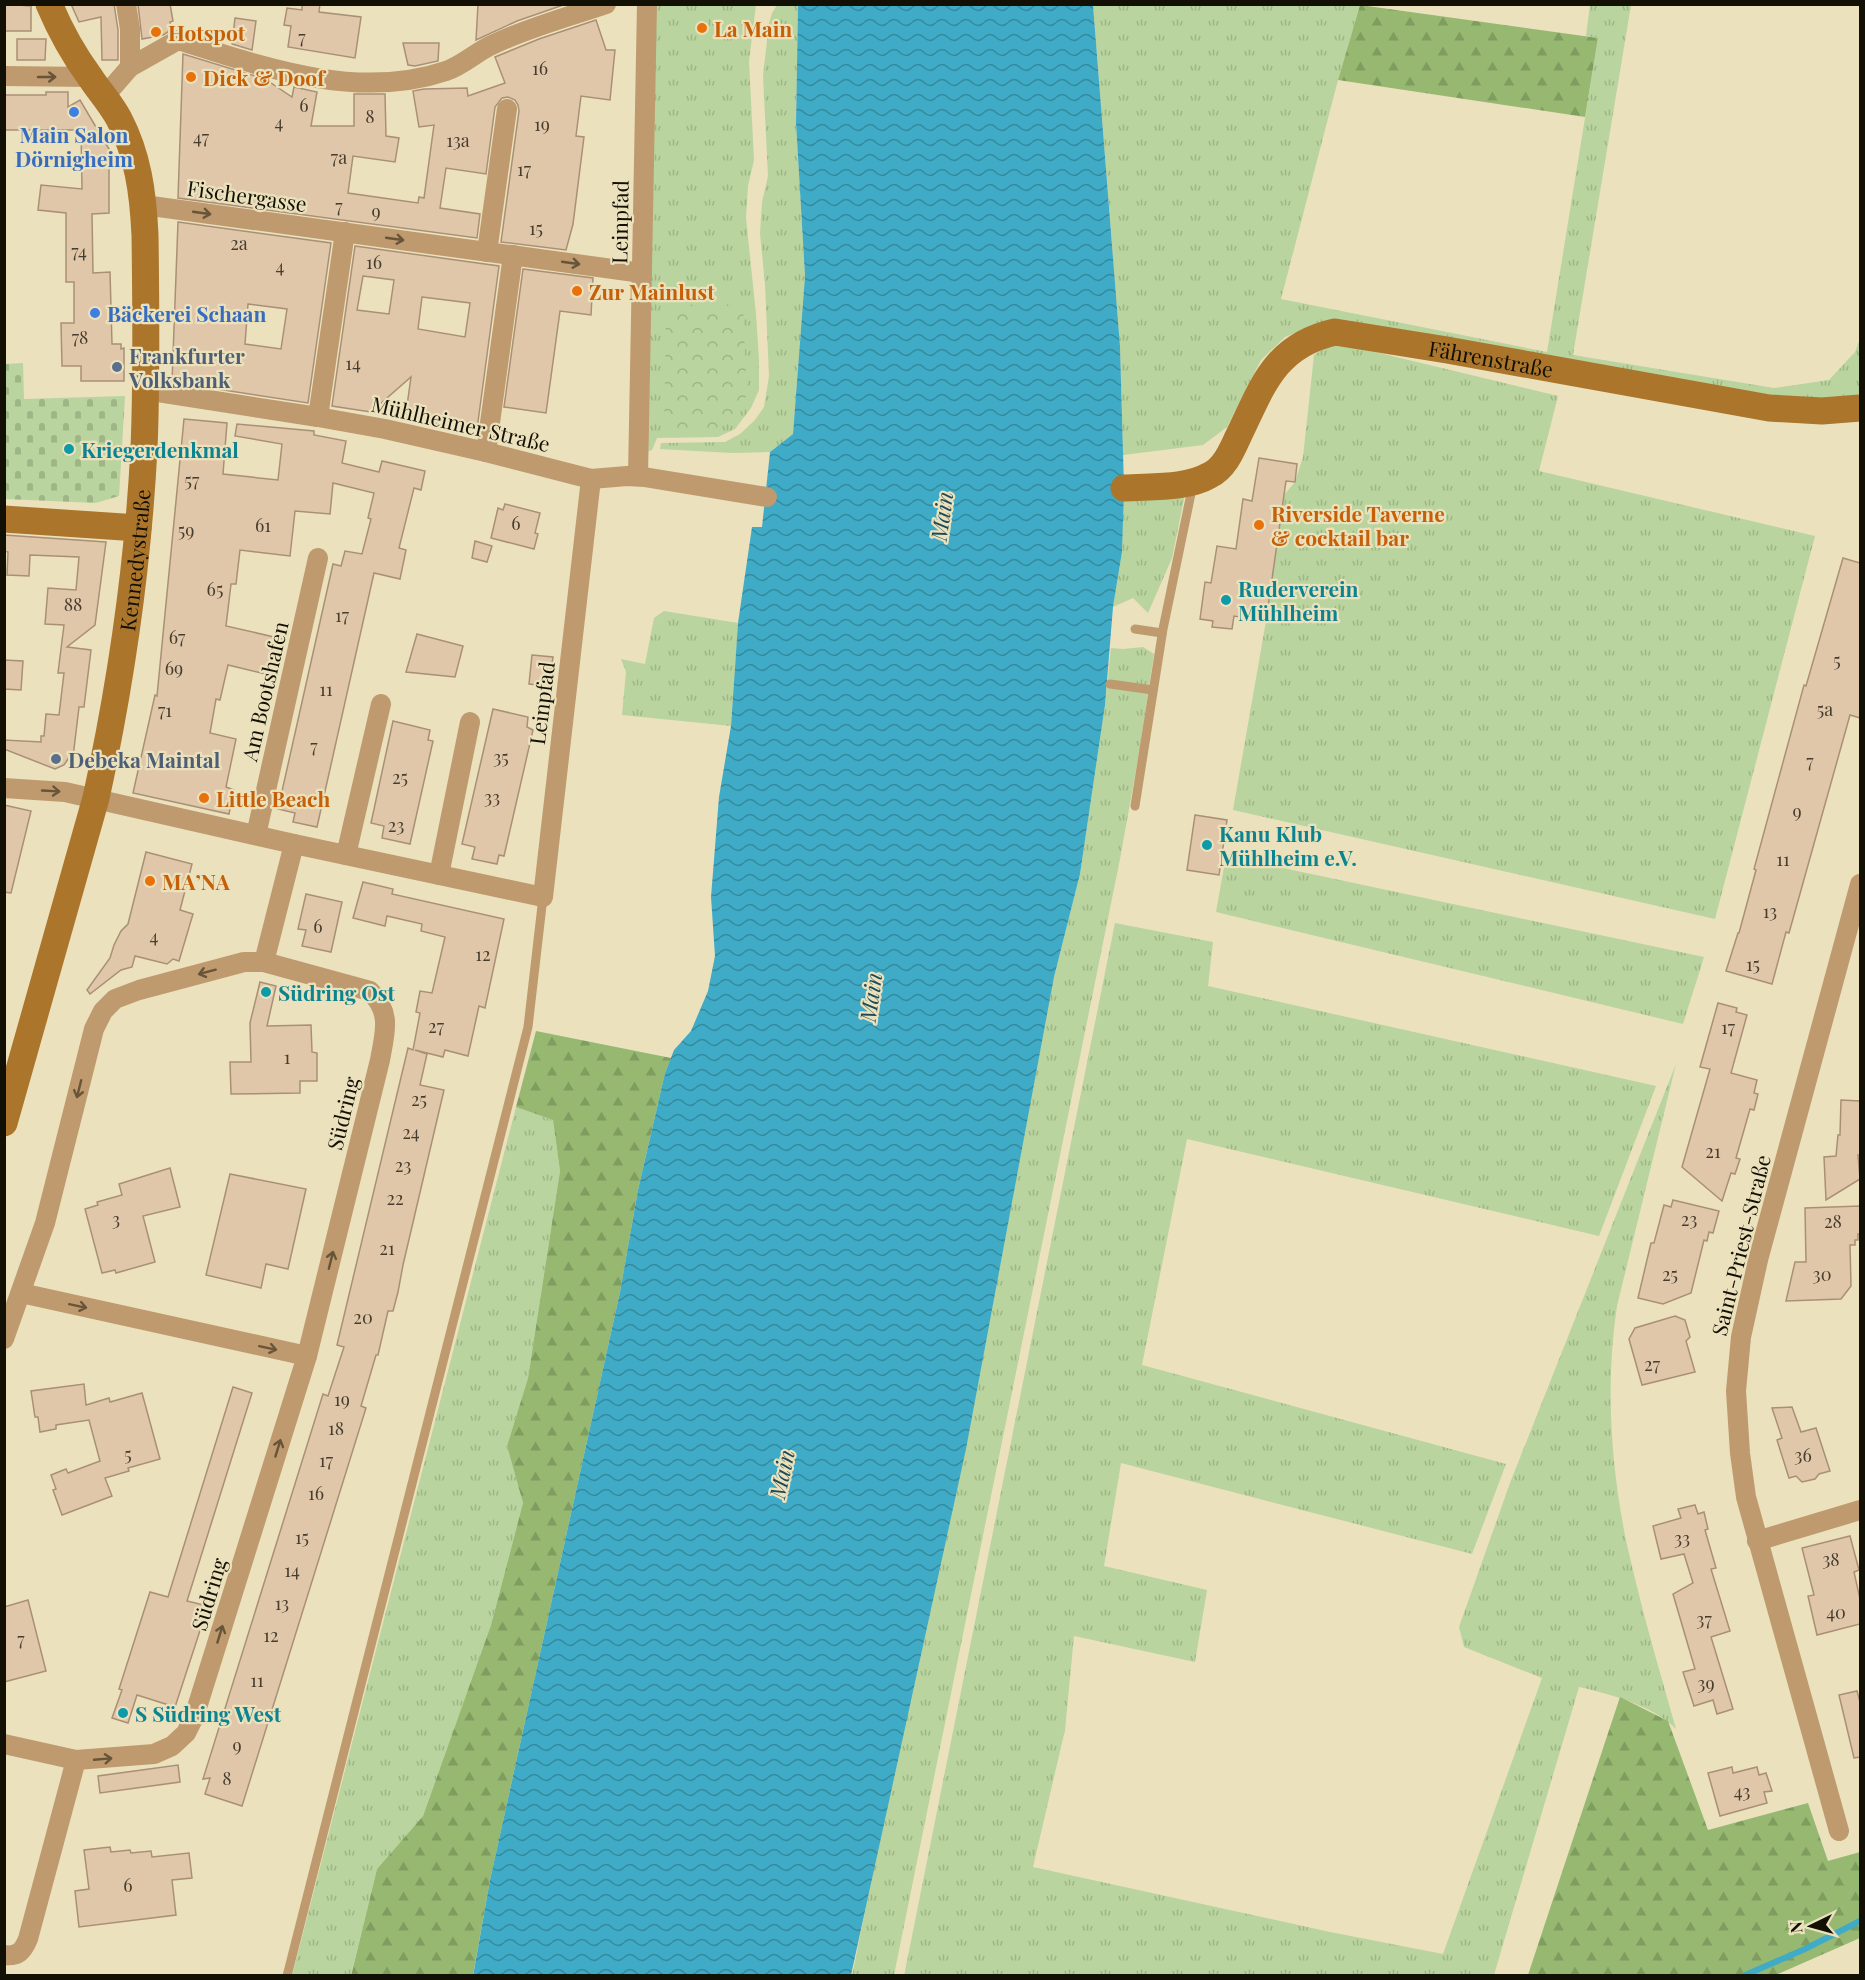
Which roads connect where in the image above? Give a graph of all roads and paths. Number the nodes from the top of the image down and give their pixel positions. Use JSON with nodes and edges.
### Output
{"nodes":[{"id":1,"x":49,"y":4,"type":"edge"},
{"id":2,"x":126,"y":4,"type":"edge"},
{"id":3,"x":606,"y":4,"type":"edge"},
{"id":4,"x":647,"y":4,"type":"edge"},
{"id":5,"x":130,"y":67,"type":"junction"},
{"id":6,"x":4,"y":76,"type":"edge"},
{"id":7,"x":97,"y":87,"type":"junction"},
{"id":8,"x":507,"y":109,"type":"dead end"},
{"id":9,"x":144,"y":205,"type":"junction"},
{"id":10,"x":345,"y":232,"type":"junction"},
{"id":11,"x":487,"y":252,"type":"junction"},
{"id":12,"x":513,"y":255,"type":"junction"},
{"id":13,"x":642,"y":273,"type":"junction"},
{"id":14,"x":146,"y":390,"type":"junction"},
{"id":15,"x":1860,"y":408,"type":"edge"},
{"id":16,"x":318,"y":417,"type":"junction"},
{"id":17,"x":486,"y":452,"type":"junction"},
{"id":18,"x":638,"y":476,"type":"junction"},
{"id":19,"x":591,"y":478,"type":"junction"},
{"id":20,"x":1194,"y":482,"type":"junction"},
{"id":21,"x":1124,"y":488,"type":"dead end"},
{"id":22,"x":766,"y":497,"type":"dead end"},
{"id":23,"x":4,"y":519,"type":"edge"},
{"id":24,"x":138,"y":528,"type":"junction"},
{"id":25,"x":318,"y":558,"type":"dead end"},
{"id":26,"x":1135,"y":630,"type":"dead end"},
{"id":27,"x":1162,"y":633,"type":"junction"},
{"id":28,"x":1110,"y":684,"type":"dead end"},
{"id":29,"x":1153,"y":690,"type":"junction"},
{"id":30,"x":381,"y":704,"type":"dead end"},
{"id":31,"x":470,"y":722,"type":"dead end"},
{"id":32,"x":4,"y":788,"type":"edge"},
{"id":33,"x":96,"y":798,"type":"junction"},
{"id":34,"x":1134,"y":806,"type":"dead end"},
{"id":35,"x":256,"y":835,"type":"junction"},
{"id":36,"x":294,"y":844,"type":"junction"},
{"id":37,"x":346,"y":855,"type":"junction"},
{"id":38,"x":439,"y":874,"type":"junction"},
{"id":39,"x":1860,"y":884,"type":"edge"},
{"id":40,"x":543,"y":897,"type":"junction"},
{"id":41,"x":264,"y":962,"type":"junction"},
{"id":42,"x":4,"y":1123,"type":"edge"},
{"id":43,"x":21,"y":1293,"type":"junction"},
{"id":44,"x":4,"y":1339,"type":"edge"},
{"id":45,"x":307,"y":1356,"type":"junction"},
{"id":46,"x":1860,"y":1510,"type":"edge"},
{"id":47,"x":1757,"y":1541,"type":"junction"},
{"id":48,"x":4,"y":1744,"type":"edge"},
{"id":49,"x":76,"y":1760,"type":"junction"},
{"id":50,"x":1839,"y":1831,"type":"dead end"},
{"id":51,"x":4,"y":1955,"type":"edge"},
{"id":52,"x":287,"y":1976,"type":"edge"}],
"edges":[{"from":1,"to":7,"type":"main road","name":"Kennedystraße"},
{"from":2,"to":5,"type":"street"},
{"from":3,"to":5,"type":"street"},
{"from":4,"to":13,"type":"street","name":"Leinpfad"},
{"from":5,"to":7,"type":"street"},
{"from":6,"to":7,"type":"street","one_way":true},
{"from":7,"to":9,"type":"main road","name":"Kennedystraße"},
{"from":8,"to":11,"type":"street"},
{"from":9,"to":10,"type":"street","name":"Fischergasse","one_way":true},
{"from":9,"to":14,"type":"main road","name":"Kennedystraße"},
{"from":10,"to":11,"type":"street","name":"Fischergasse","one_way":true},
{"from":10,"to":16,"type":"street"},
{"from":11,"to":12,"type":"street","name":"Fischergasse"},
{"from":12,"to":13,"type":"street","name":"Fischergasse","one_way":true},
{"from":12,"to":17,"type":"street"},
{"from":13,"to":18,"type":"street","name":"Leinpfad"},
{"from":14,"to":16,"type":"street","name":"Mühlheimer Straße"},
{"from":14,"to":24,"type":"main road","name":"Kennedystraße"},
{"from":15,"to":20,"type":"main road","name":"Fährenstraße"},
{"from":16,"to":17,"type":"street","name":"Mühlheimer Straße"},
{"from":17,"to":19,"type":"street","name":"Mühlheimer Straße"},
{"from":18,"to":19,"type":"street","name":"Mühlheimer Straße"},
{"from":18,"to":22,"type":"street","name":"Mühlheimer Straße"},
{"from":19,"to":40,"type":"street","name":"Leinpfad"},
{"from":20,"to":21,"type":"main road"},
{"from":20,"to":27,"type":"lane"},
{"from":23,"to":24,"type":"main road"},
{"from":24,"to":33,"type":"main road","name":"Kennedystraße"},
{"from":25,"to":35,"type":"street","name":"Am Bootshafen"},
{"from":26,"to":27,"type":"lane"},
{"from":27,"to":29,"type":"lane"},
{"from":28,"to":29,"type":"lane"},
{"from":29,"to":34,"type":"lane"},
{"from":30,"to":37,"type":"street"},
{"from":31,"to":38,"type":"street"},
{"from":32,"to":33,"type":"street","one_way":true},
{"from":33,"to":35,"type":"street"},
{"from":33,"to":42,"type":"main road","name":"Kennedystraße"},
{"from":35,"to":36,"type":"street"},
{"from":36,"to":37,"type":"street"},
{"from":36,"to":41,"type":"street"},
{"from":37,"to":38,"type":"street"},
{"from":38,"to":40,"type":"street"},
{"from":39,"to":47,"type":"street","name":"Saint-Priest-Straße"},
{"from":40,"to":52,"type":"lane"},
{"from":41,"to":43,"type":"street","name":"Südring","one_way":true},
{"from":45,"to":41,"type":"street","name":"Südring","one_way":true},
{"from":43,"to":44,"type":"street","name":"Südring"},
{"from":43,"to":45,"type":"street","one_way":true},
{"from":49,"to":45,"type":"street","name":"Südring","one_way":true},
{"from":46,"to":47,"type":"street"},
{"from":47,"to":50,"type":"street","name":"Saint-Priest-Straße"},
{"from":48,"to":49,"type":"street","name":"Südring"},
{"from":49,"to":51,"type":"street"}]}
